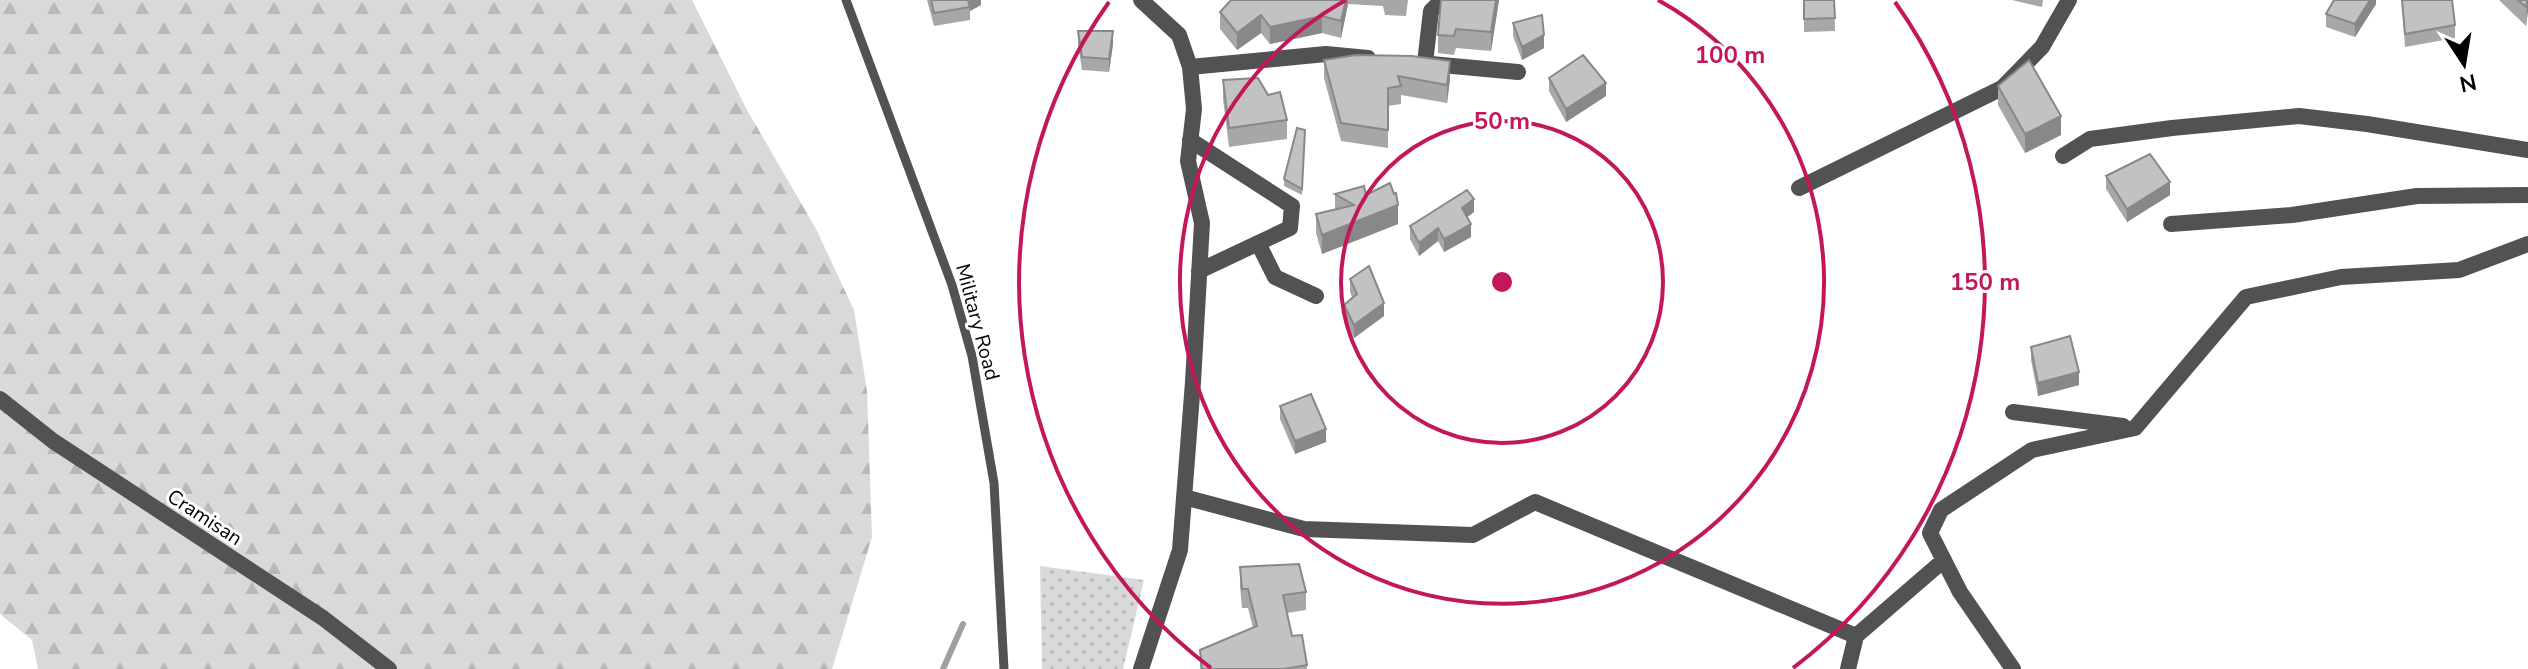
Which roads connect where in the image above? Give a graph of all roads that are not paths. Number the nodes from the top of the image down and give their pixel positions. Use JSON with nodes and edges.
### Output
{"nodes":[{"id":1,"x":846,"y":0,"type":"edge"},
{"id":2,"x":1141,"y":0,"type":"edge"},
{"id":3,"x":1442,"y":0,"type":"edge"},
{"id":4,"x":2069,"y":0,"type":"edge"},
{"id":5,"x":1382,"y":60,"type":"edge"},
{"id":6,"x":1190,"y":67,"type":"junction"},
{"id":7,"x":1518,"y":72,"type":"dead end"},
{"id":8,"x":1190,"y":140,"type":"junction"},
{"id":9,"x":2528,"y":150,"type":"edge"},
{"id":10,"x":2063,"y":156,"type":"dead end"},
{"id":11,"x":1799,"y":188,"type":"dead end"},
{"id":12,"x":2528,"y":195,"type":"edge"},
{"id":13,"x":2171,"y":224,"type":"dead end"},
{"id":14,"x":1258,"y":243,"type":"junction"},
{"id":15,"x":2528,"y":244,"type":"edge"},
{"id":16,"x":1199,"y":271,"type":"junction"},
{"id":17,"x":1316,"y":296,"type":"dead end"},
{"id":18,"x":0,"y":399,"type":"edge"},
{"id":19,"x":2013,"y":412,"type":"dead end"},
{"id":20,"x":2135,"y":428,"type":"junction"},
{"id":21,"x":1184,"y":497,"type":"junction"},
{"id":22,"x":1944,"y":560,"type":"junction"},
{"id":23,"x":1856,"y":636,"type":"junction"},
{"id":24,"x":389,"y":669,"type":"edge"},
{"id":25,"x":1004,"y":669,"type":"edge"},
{"id":26,"x":1141,"y":669,"type":"edge"},
{"id":27,"x":1848,"y":669,"type":"edge"},
{"id":28,"x":2013,"y":669,"type":"edge"}],
"edges":[{"from":1,"to":25,"type":"lane","name":"Military Road"},
{"from":2,"to":6,"type":"street"},
{"from":3,"to":7,"type":"street"},
{"from":4,"to":11,"type":"street"},
{"from":5,"to":6,"type":"street"},
{"from":6,"to":8,"type":"street"},
{"from":8,"to":14,"type":"street"},
{"from":8,"to":16,"type":"street"},
{"from":9,"to":10,"type":"street"},
{"from":12,"to":13,"type":"street"},
{"from":14,"to":16,"type":"street"},
{"from":14,"to":17,"type":"street"},
{"from":15,"to":20,"type":"street"},
{"from":16,"to":21,"type":"street"},
{"from":18,"to":24,"type":"street","name":"Cramisan"},
{"from":19,"to":20,"type":"street"},
{"from":20,"to":22,"type":"street"},
{"from":21,"to":23,"type":"street"},
{"from":21,"to":26,"type":"street"},
{"from":22,"to":23,"type":"street"},
{"from":22,"to":28,"type":"street"},
{"from":23,"to":27,"type":"street"}]}
